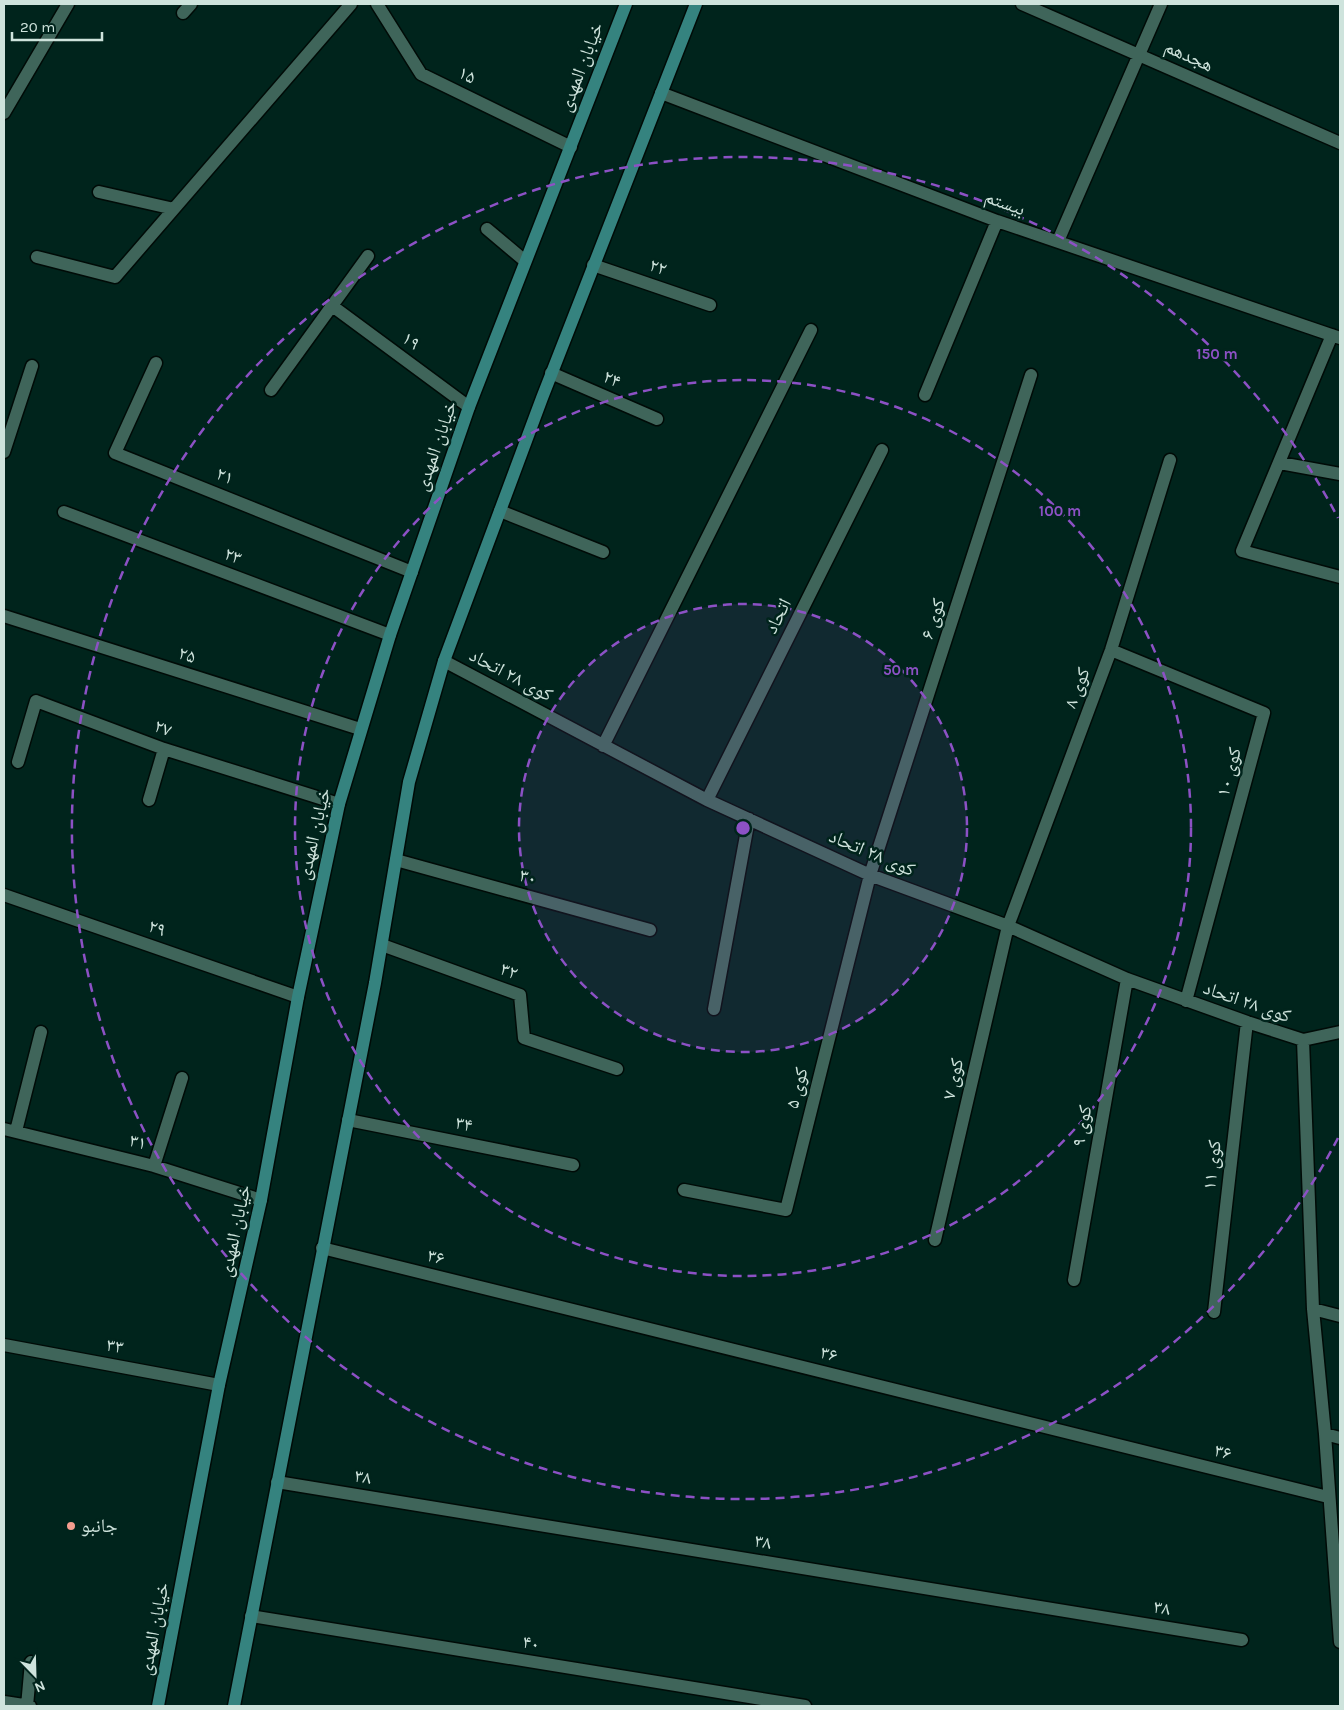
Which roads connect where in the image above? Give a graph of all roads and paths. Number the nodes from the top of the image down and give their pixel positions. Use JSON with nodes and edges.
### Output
{"nodes":[{"id":1,"x":68,"y":4,"type":"edge"},
{"id":2,"x":351,"y":4,"type":"edge"},
{"id":3,"x":377,"y":4,"type":"edge"},
{"id":4,"x":626,"y":4,"type":"edge"},
{"id":5,"x":696,"y":4,"type":"edge"},
{"id":6,"x":1022,"y":4,"type":"edge"},
{"id":7,"x":1161,"y":4,"type":"edge"},
{"id":8,"x":1138,"y":55,"type":"junction"},
{"id":9,"x":661,"y":93,"type":"junction"},
{"id":10,"x":4,"y":113,"type":"edge"},
{"id":11,"x":1340,"y":144,"type":"edge"},
{"id":12,"x":571,"y":147,"type":"junction"},
{"id":13,"x":99,"y":192,"type":"dead end"},
{"id":14,"x":174,"y":209,"type":"junction"},
{"id":15,"x":997,"y":221,"type":"junction"},
{"id":16,"x":487,"y":229,"type":"dead end"},
{"id":17,"x":1058,"y":241,"type":"junction"},
{"id":18,"x":37,"y":256,"type":"dead end"},
{"id":19,"x":368,"y":256,"type":"dead end"},
{"id":20,"x":524,"y":261,"type":"junction"},
{"id":21,"x":593,"y":265,"type":"junction"},
{"id":22,"x":331,"y":305,"type":"junction"},
{"id":23,"x":710,"y":305,"type":"dead end"},
{"id":24,"x":811,"y":330,"type":"dead end"},
{"id":25,"x":1336,"y":337,"type":"edge"},
{"id":26,"x":156,"y":363,"type":"dead end"},
{"id":27,"x":32,"y":366,"type":"dead end"},
{"id":28,"x":552,"y":373,"type":"junction"},
{"id":29,"x":1031,"y":375,"type":"dead end"},
{"id":30,"x":271,"y":390,"type":"dead end"},
{"id":31,"x":925,"y":395,"type":"dead end"},
{"id":32,"x":469,"y":406,"type":"junction"},
{"id":33,"x":657,"y":419,"type":"dead end"},
{"id":34,"x":882,"y":450,"type":"dead end"},
{"id":35,"x":4,"y":452,"type":"edge"},
{"id":36,"x":1170,"y":460,"type":"dead end"},
{"id":37,"x":1280,"y":463,"type":"junction"},
{"id":38,"x":1340,"y":474,"type":"edge"},
{"id":39,"x":500,"y":511,"type":"junction"},
{"id":40,"x":64,"y":512,"type":"dead end"},
{"id":41,"x":603,"y":552,"type":"dead end"},
{"id":42,"x":412,"y":572,"type":"junction"},
{"id":43,"x":1340,"y":577,"type":"edge"},
{"id":44,"x":4,"y":616,"type":"edge"},
{"id":45,"x":390,"y":635,"type":"junction"},
{"id":46,"x":1111,"y":650,"type":"junction"},
{"id":47,"x":444,"y":661,"type":"junction"},
{"id":48,"x":360,"y":729,"type":"junction"},
{"id":49,"x":603,"y":746,"type":"junction"},
{"id":50,"x":164,"y":749,"type":"junction"},
{"id":51,"x":18,"y":762,"type":"dead end"},
{"id":52,"x":149,"y":800,"type":"dead end"},
{"id":53,"x":707,"y":800,"type":"junction"},
{"id":54,"x":339,"y":804,"type":"junction"},
{"id":55,"x":749,"y":819,"type":"junction"},
{"id":56,"x":396,"y":860,"type":"junction"},
{"id":57,"x":870,"y":875,"type":"junction"},
{"id":58,"x":4,"y":895,"type":"edge"},
{"id":59,"x":1008,"y":926,"type":"junction"},
{"id":60,"x":650,"y":930,"type":"dead end"},
{"id":61,"x":382,"y":945,"type":"junction"},
{"id":62,"x":1127,"y":979,"type":"junction"},
{"id":63,"x":298,"y":996,"type":"junction"},
{"id":64,"x":1186,"y":1001,"type":"junction"},
{"id":65,"x":714,"y":1009,"type":"dead end"},
{"id":66,"x":1247,"y":1022,"type":"junction"},
{"id":67,"x":41,"y":1032,"type":"dead end"},
{"id":68,"x":1340,"y":1032,"type":"edge"},
{"id":69,"x":1303,"y":1040,"type":"junction"},
{"id":70,"x":617,"y":1069,"type":"dead end"},
{"id":71,"x":182,"y":1078,"type":"dead end"},
{"id":72,"x":348,"y":1120,"type":"junction"},
{"id":73,"x":10,"y":1130,"type":"edge"},
{"id":74,"x":573,"y":1165,"type":"dead end"},
{"id":75,"x":154,"y":1166,"type":"junction"},
{"id":76,"x":684,"y":1190,"type":"dead end"},
{"id":77,"x":261,"y":1200,"type":"junction"},
{"id":78,"x":935,"y":1240,"type":"dead end"},
{"id":79,"x":322,"y":1248,"type":"junction"},
{"id":80,"x":1074,"y":1280,"type":"dead end"},
{"id":81,"x":1313,"y":1310,"type":"junction"},
{"id":82,"x":1214,"y":1312,"type":"dead end"},
{"id":83,"x":1340,"y":1316,"type":"edge"},
{"id":84,"x":4,"y":1345,"type":"edge"},
{"id":85,"x":219,"y":1384,"type":"junction"},
{"id":86,"x":1325,"y":1434,"type":"junction"},
{"id":87,"x":1340,"y":1438,"type":"edge"},
{"id":88,"x":277,"y":1482,"type":"junction"},
{"id":89,"x":1328,"y":1497,"type":"junction"},
{"id":90,"x":251,"y":1616,"type":"junction"},
{"id":91,"x":1242,"y":1640,"type":"dead end"},
{"id":92,"x":1340,"y":1642,"type":"edge"},
{"id":93,"x":31,"y":1662,"type":"dead end"},
{"id":94,"x":4,"y":1702,"type":"edge"},
{"id":95,"x":29,"y":1706,"type":"edge"},
{"id":96,"x":158,"y":1706,"type":"edge"},
{"id":97,"x":234,"y":1706,"type":"edge"},
{"id":98,"x":805,"y":1706,"type":"edge"}],
"edges":[{"from":1,"to":10,"type":"street"},
{"from":2,"to":14,"type":"street"},
{"from":3,"to":12,"type":"street","name":"۱۵"},
{"from":4,"to":12,"type":"street","name":"خیابان المهدی"},
{"from":5,"to":9,"type":"street"},
{"from":6,"to":8,"type":"street","name":"هجدهم"},
{"from":7,"to":8,"type":"street"},
{"from":8,"to":11,"type":"street","name":"هجدهم"},
{"from":8,"to":17,"type":"street"},
{"from":9,"to":15,"type":"street","name":"بیستم"},
{"from":9,"to":21,"type":"street"},
{"from":12,"to":20,"type":"street","name":"خیابان المهدی"},
{"from":13,"to":14,"type":"street"},
{"from":14,"to":18,"type":"street"},
{"from":15,"to":17,"type":"street","name":"بیستم"},
{"from":15,"to":31,"type":"street"},
{"from":16,"to":20,"type":"street"},
{"from":17,"to":25,"type":"street","name":"بیستم"},
{"from":19,"to":22,"type":"street"},
{"from":20,"to":32,"type":"street","name":"خیابان المهدی"},
{"from":21,"to":23,"type":"street","name":"۲۲"},
{"from":21,"to":28,"type":"street"},
{"from":22,"to":30,"type":"street"},
{"from":22,"to":32,"type":"street","name":"۱۹"},
{"from":24,"to":49,"type":"street"},
{"from":25,"to":37,"type":"street"},
{"from":26,"to":42,"type":"street","name":"۲۱"},
{"from":27,"to":35,"type":"street"},
{"from":28,"to":33,"type":"street","name":"۲۴"},
{"from":28,"to":39,"type":"street"},
{"from":29,"to":57,"type":"street","name":"کوی ۶"},
{"from":32,"to":42,"type":"street","name":"خیابان المهدی"},
{"from":34,"to":53,"type":"street","name":"اتحاد"},
{"from":36,"to":46,"type":"street","name":"کوی ۸"},
{"from":37,"to":38,"type":"street"},
{"from":37,"to":43,"type":"street"},
{"from":39,"to":41,"type":"street"},
{"from":39,"to":47,"type":"street"},
{"from":40,"to":45,"type":"street","name":"۲۳"},
{"from":42,"to":45,"type":"street","name":"خیابان المهدی"},
{"from":44,"to":48,"type":"street","name":"۲۵"},
{"from":45,"to":48,"type":"street","name":"خیابان المهدی"},
{"from":46,"to":59,"type":"street","name":"کوی ۸"},
{"from":46,"to":64,"type":"street","name":"کوی ۱۰"},
{"from":47,"to":49,"type":"street","name":"کوی ۲۸ اتحاد"},
{"from":47,"to":56,"type":"street"},
{"from":48,"to":54,"type":"street","name":"خیابان المهدی"},
{"from":49,"to":53,"type":"street","name":"کوی ۲۸ اتحاد"},
{"from":50,"to":51,"type":"street","name":"۲۷"},
{"from":50,"to":52,"type":"street"},
{"from":50,"to":54,"type":"street","name":"۲۷"},
{"from":53,"to":55,"type":"street","name":"کوی ۲۸ اتحاد"},
{"from":54,"to":63,"type":"street","name":"خیابان المهدی"},
{"from":55,"to":57,"type":"street","name":"کوی ۲۸ اتحاد"},
{"from":55,"to":65,"type":"street"},
{"from":56,"to":60,"type":"street","name":"۳۰"},
{"from":56,"to":61,"type":"street"},
{"from":57,"to":59,"type":"street","name":"کوی ۲۸ اتحاد"},
{"from":57,"to":76,"type":"street","name":"کوی ۵"},
{"from":58,"to":63,"type":"street","name":"۲۹"},
{"from":59,"to":62,"type":"street","name":"کوی ۲۸ اتحاد"},
{"from":59,"to":78,"type":"street","name":"کوی ۷"},
{"from":61,"to":70,"type":"street","name":"۳۲"},
{"from":61,"to":72,"type":"street"},
{"from":62,"to":64,"type":"street","name":"کوی ۲۸ اتحاد"},
{"from":62,"to":80,"type":"street","name":"کوی ۹"},
{"from":63,"to":77,"type":"street","name":"خیابان المهدی"},
{"from":64,"to":66,"type":"street","name":"کوی ۲۸ اتحاد"},
{"from":66,"to":69,"type":"street","name":"کوی ۲۸ اتحاد"},
{"from":66,"to":82,"type":"street","name":"کوی ۱۱"},
{"from":67,"to":73,"type":"street"},
{"from":68,"to":69,"type":"street"},
{"from":69,"to":81,"type":"street"},
{"from":71,"to":75,"type":"street"},
{"from":72,"to":74,"type":"street","name":"۳۴"},
{"from":72,"to":79,"type":"street"},
{"from":73,"to":75,"type":"street","name":"۳۱"},
{"from":75,"to":77,"type":"street","name":"۳۱"},
{"from":77,"to":85,"type":"street","name":"خیابان المهدی"},
{"from":79,"to":88,"type":"street"},
{"from":79,"to":89,"type":"street","name":"۳۶"},
{"from":81,"to":83,"type":"street"},
{"from":81,"to":86,"type":"street"},
{"from":84,"to":85,"type":"street","name":"۳۳"},
{"from":85,"to":96,"type":"street","name":"خیابان المهدی"},
{"from":86,"to":87,"type":"street"},
{"from":86,"to":89,"type":"street"},
{"from":88,"to":90,"type":"street"},
{"from":88,"to":91,"type":"street","name":"۳۸"},
{"from":89,"to":92,"type":"street"},
{"from":90,"to":97,"type":"street"},
{"from":90,"to":98,"type":"street","name":"۴۰"},
{"from":93,"to":95,"type":"street"},
{"from":94,"to":95,"type":"street"}]}
